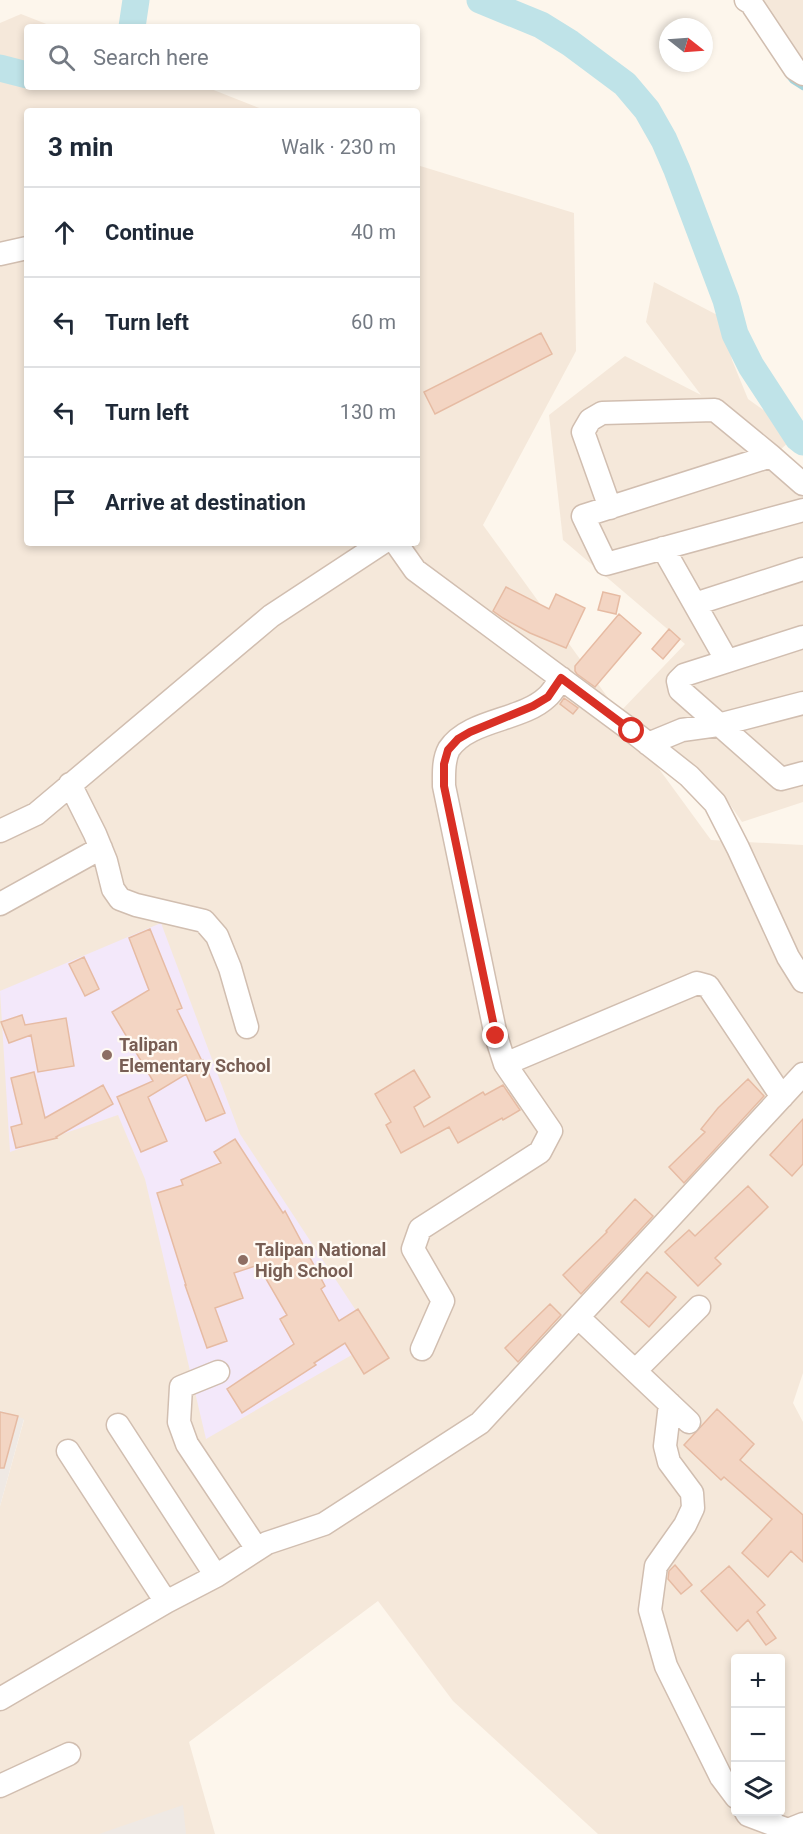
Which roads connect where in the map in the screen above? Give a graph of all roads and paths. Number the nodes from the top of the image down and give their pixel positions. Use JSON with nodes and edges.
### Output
{"nodes":[{"id":1,"x":746,"y":0,"type":"edge"},
{"id":2,"x":803,"y":74,"type":"edge"},
{"id":3,"x":24,"y":249,"type":"edge"},
{"id":4,"x":0,"y":254,"type":"edge"},
{"id":5,"x":771,"y":456,"type":"junction"},
{"id":6,"x":803,"y":484,"type":"edge"},
{"id":7,"x":610,"y":508,"type":"junction"},
{"id":8,"x":803,"y":510,"type":"edge"},
{"id":9,"x":377,"y":546,"type":"edge"},
{"id":10,"x":398,"y":546,"type":"edge"},
{"id":11,"x":663,"y":548,"type":"junction"},
{"id":12,"x":803,"y":569,"type":"edge"},
{"id":13,"x":695,"y":604,"type":"junction"},
{"id":14,"x":803,"y":637,"type":"edge"},
{"id":15,"x":727,"y":661,"type":"junction"},
{"id":16,"x":561,"y":678,"type":"junction"},
{"id":17,"x":803,"y":703,"type":"edge"},
{"id":18,"x":718,"y":725,"type":"junction"},
{"id":19,"x":648,"y":744,"type":"junction"},
{"id":20,"x":803,"y":773,"type":"edge"},
{"id":21,"x":70,"y":784,"type":"junction"},
{"id":22,"x":0,"y":831,"type":"edge"},
{"id":23,"x":101,"y":849,"type":"junction"},
{"id":24,"x":0,"y":904,"type":"edge"},
{"id":25,"x":803,"y":981,"type":"edge"},
{"id":26,"x":247,"y":1027,"type":"dead end"},
{"id":27,"x":504,"y":1064,"type":"junction"},
{"id":28,"x":803,"y":1074,"type":"edge"},
{"id":29,"x":782,"y":1097,"type":"junction"},
{"id":30,"x":699,"y":1306,"type":"dead end"},
{"id":31,"x":579,"y":1318,"type":"junction"},
{"id":32,"x":422,"y":1349,"type":"dead end"},
{"id":33,"x":636,"y":1370,"type":"junction"},
{"id":34,"x":218,"y":1372,"type":"dead end"},
{"id":35,"x":669,"y":1404,"type":"junction"},
{"id":36,"x":689,"y":1422,"type":"dead end"},
{"id":37,"x":118,"y":1425,"type":"dead end"},
{"id":38,"x":68,"y":1451,"type":"dead end"},
{"id":39,"x":257,"y":1549,"type":"junction"},
{"id":40,"x":216,"y":1576,"type":"junction"},
{"id":41,"x":166,"y":1602,"type":"junction"},
{"id":42,"x":0,"y":1698,"type":"edge"},
{"id":43,"x":69,"y":1754,"type":"dead end"},
{"id":44,"x":0,"y":1786,"type":"edge"},
{"id":45,"x":731,"y":1791,"type":"edge"},
{"id":46,"x":751,"y":1816,"type":"edge"},
{"id":47,"x":803,"y":1824,"type":"edge"}],
"edges":[{"from":1,"to":2,"type":"street"},
{"from":3,"to":4,"type":"street"},
{"from":5,"to":6,"type":"street"},
{"from":5,"to":7,"type":"street"},
{"from":5,"to":7,"type":"street"},
{"from":7,"to":11,"type":"street"},
{"from":8,"to":11,"type":"street"},
{"from":9,"to":21,"type":"street"},
{"from":10,"to":16,"type":"street"},
{"from":11,"to":13,"type":"street"},
{"from":12,"to":13,"type":"street"},
{"from":13,"to":15,"type":"street"},
{"from":14,"to":15,"type":"street"},
{"from":15,"to":18,"type":"street"},
{"from":16,"to":19,"type":"street"},
{"from":16,"to":27,"type":"street"},
{"from":17,"to":18,"type":"street"},
{"from":18,"to":19,"type":"street"},
{"from":18,"to":20,"type":"street"},
{"from":19,"to":25,"type":"street"},
{"from":21,"to":22,"type":"street"},
{"from":21,"to":23,"type":"street"},
{"from":23,"to":24,"type":"street"},
{"from":23,"to":26,"type":"street"},
{"from":27,"to":29,"type":"street"},
{"from":27,"to":32,"type":"street"},
{"from":28,"to":29,"type":"street"},
{"from":29,"to":31,"type":"street"},
{"from":30,"to":33,"type":"street"},
{"from":31,"to":33,"type":"street"},
{"from":31,"to":39,"type":"street"},
{"from":33,"to":35,"type":"street"},
{"from":34,"to":39,"type":"street"},
{"from":35,"to":36,"type":"street"},
{"from":35,"to":45,"type":"street"},
{"from":37,"to":40,"type":"street"},
{"from":38,"to":41,"type":"street"},
{"from":39,"to":40,"type":"street"},
{"from":40,"to":41,"type":"street"},
{"from":41,"to":42,"type":"street"},
{"from":43,"to":44,"type":"street"},
{"from":46,"to":47,"type":"street"}]}
